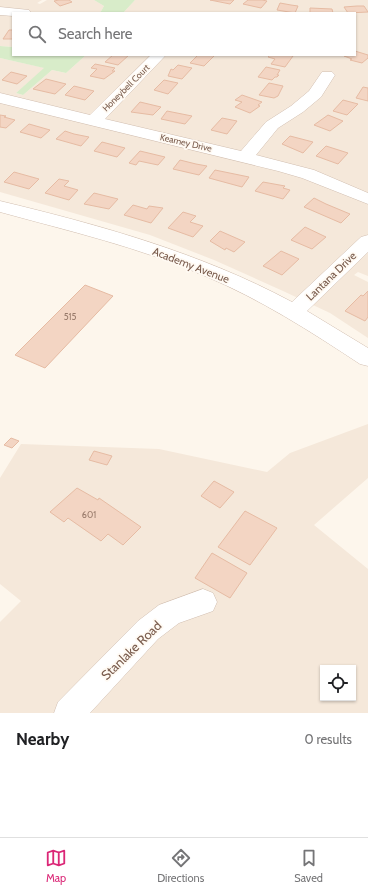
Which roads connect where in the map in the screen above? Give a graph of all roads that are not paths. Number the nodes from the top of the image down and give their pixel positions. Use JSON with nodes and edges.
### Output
{"nodes":[{"id":1,"x":0,"y":11,"type":"edge"},
{"id":2,"x":12,"y":12,"type":"edge"},
{"id":3,"x":158,"y":56,"type":"edge"},
{"id":4,"x":327,"y":75,"type":"dead end"},
{"id":5,"x":0,"y":98,"type":"edge"},
{"id":6,"x":93,"y":121,"type":"junction"},
{"id":7,"x":246,"y":157,"type":"junction"},
{"id":8,"x":368,"y":199,"type":"edge"},
{"id":9,"x":0,"y":206,"type":"edge"},
{"id":10,"x":368,"y":240,"type":"edge"},
{"id":11,"x":294,"y":312,"type":"junction"},
{"id":12,"x":368,"y":358,"type":"edge"},
{"id":13,"x":203,"y":602,"type":"dead end"},
{"id":14,"x":69,"y":713,"type":"edge"}],
"edges":[{"from":1,"to":2,"type":"street"},
{"from":3,"to":6,"type":"street","name":"Honeybell Court"},
{"from":4,"to":7,"type":"street"},
{"from":5,"to":6,"type":"street","name":"Kearney Drive"},
{"from":6,"to":7,"type":"street","name":"Kearney Drive"},
{"from":7,"to":8,"type":"street","name":"Kearney Drive"},
{"from":9,"to":11,"type":"street","name":"Academy Avenue"},
{"from":10,"to":11,"type":"street","name":"Lantana Drive"},
{"from":11,"to":12,"type":"street","name":"Academy Avenue"},
{"from":13,"to":14,"type":"street","name":"Stanlake Road"}]}
